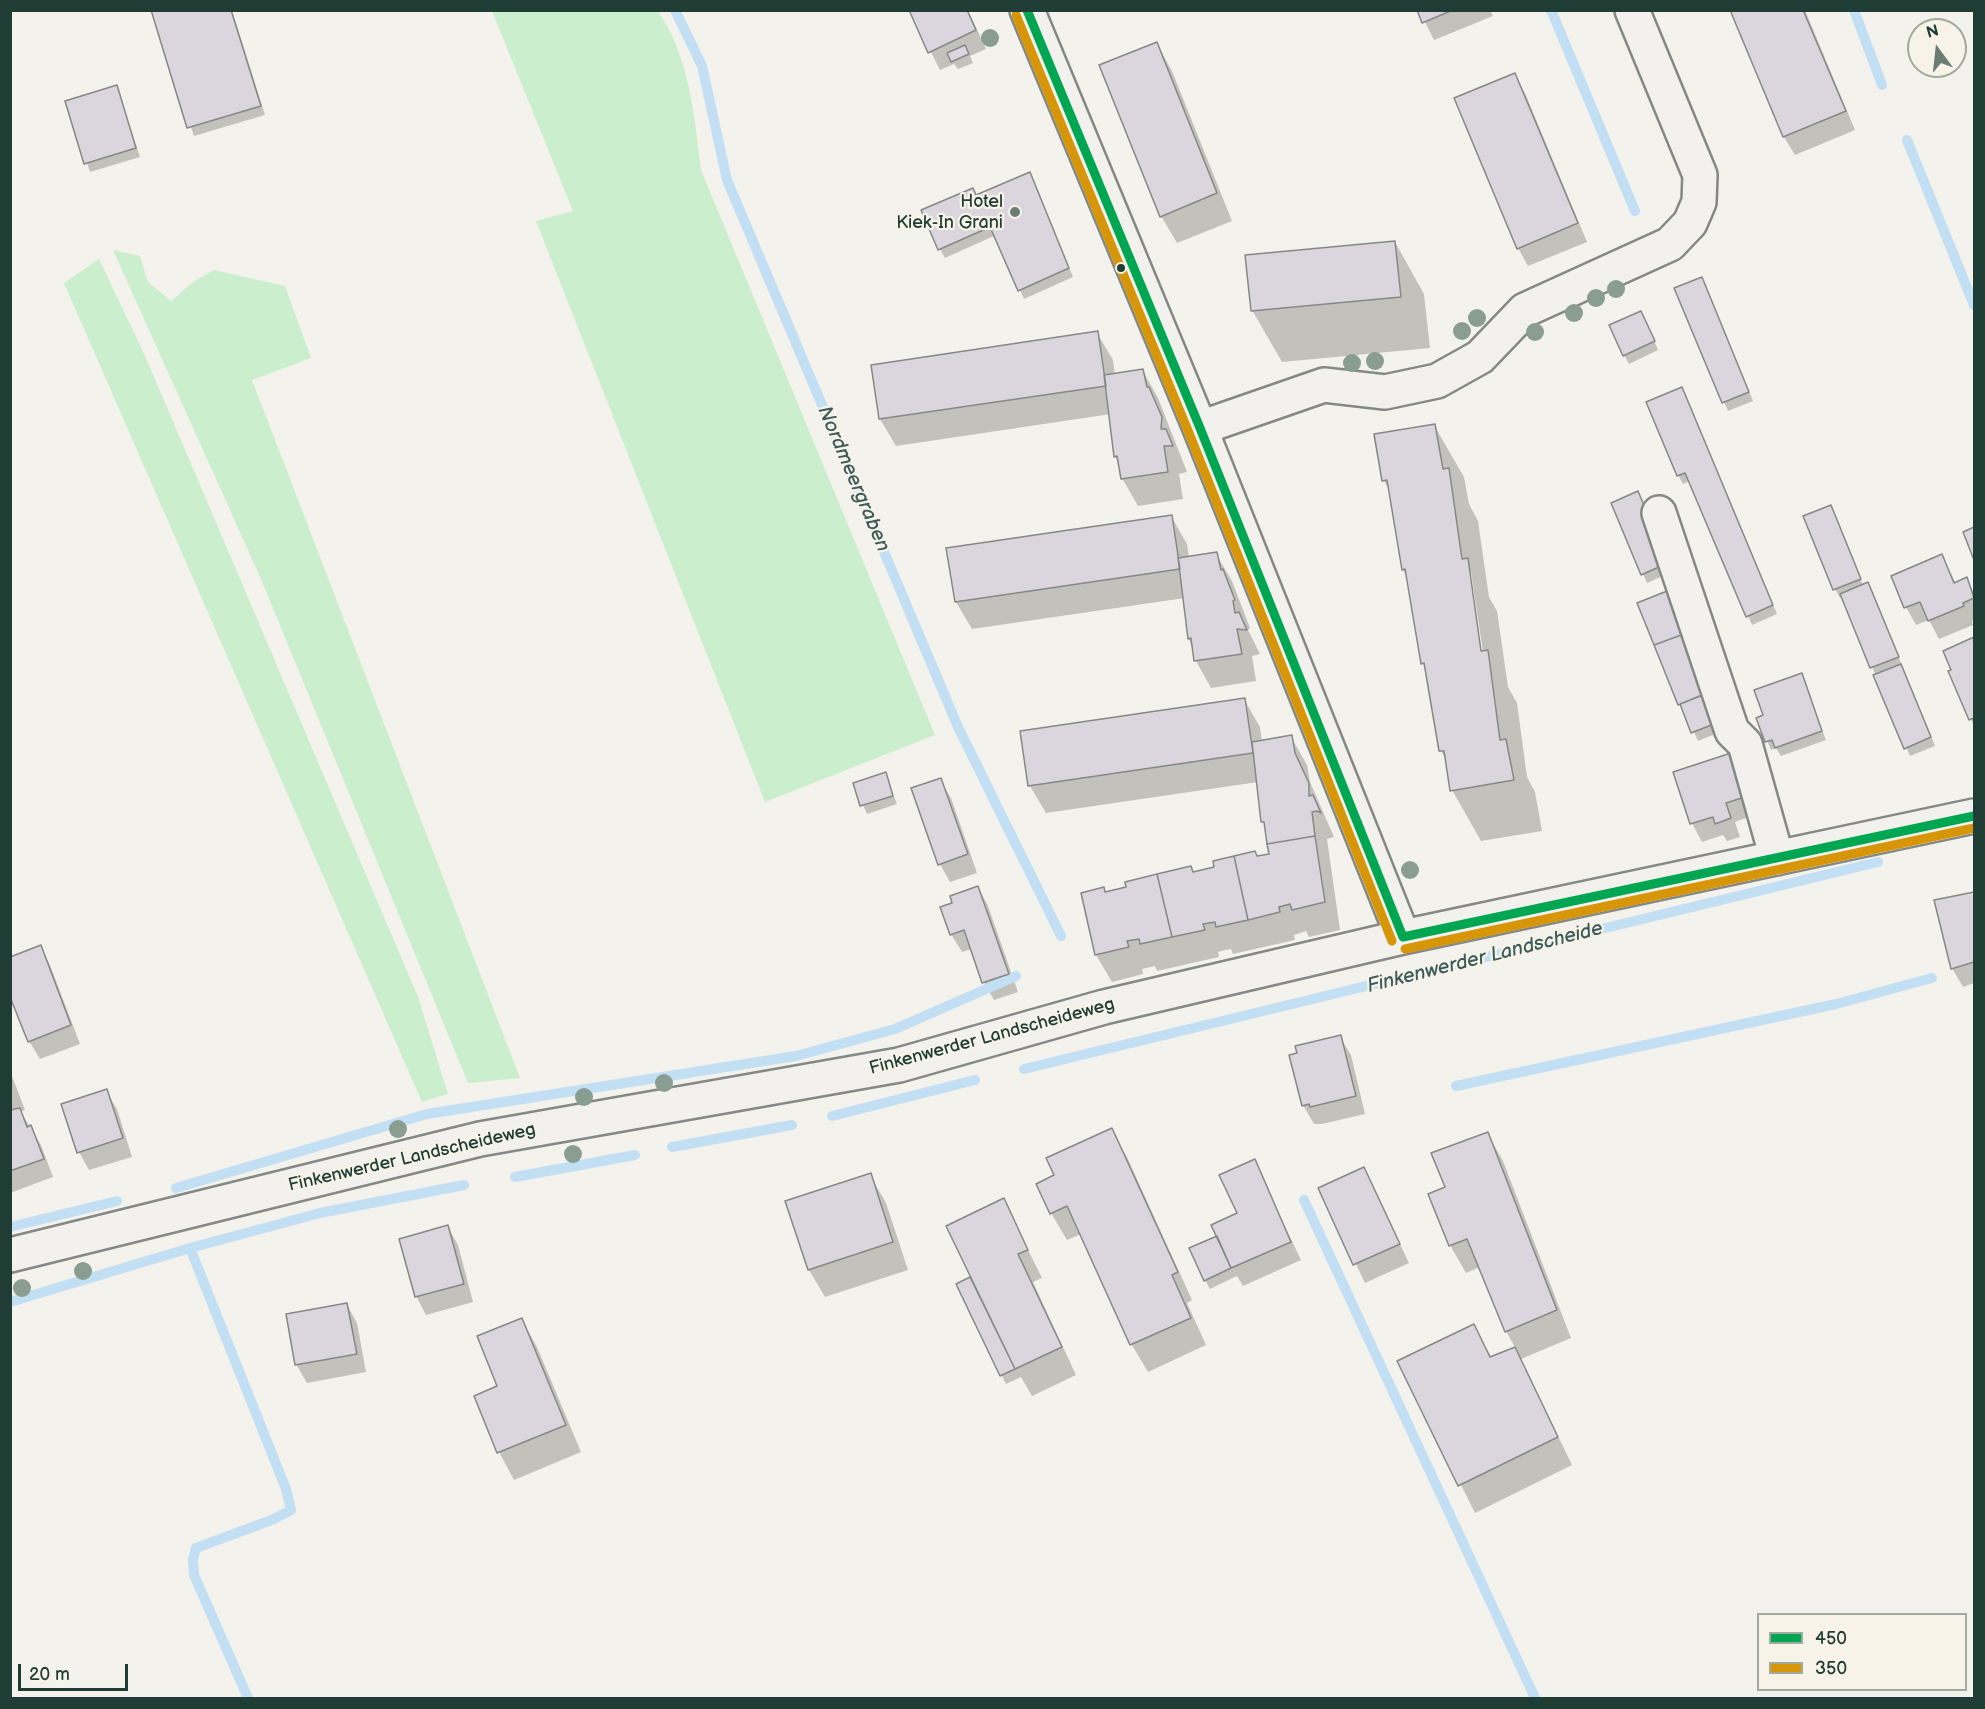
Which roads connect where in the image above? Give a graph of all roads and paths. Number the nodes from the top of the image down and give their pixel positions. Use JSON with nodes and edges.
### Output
{"nodes":[{"id":1,"x":1027,"y":10,"type":"edge"},
{"id":2,"x":1632,"y":10,"type":"edge"},
{"id":3,"x":1200,"y":428,"type":"junction"},
{"id":4,"x":1659,"y":513,"type":"dead end"},
{"id":5,"x":1974,"y":816,"type":"edge"},
{"id":6,"x":1777,"y":858,"type":"junction"},
{"id":7,"x":1403,"y":938,"type":"junction"},
{"id":8,"x":10,"y":1256,"type":"edge"}],
"edges":[{"from":1,"to":3,"type":"street"},
{"from":2,"to":3,"type":"street"},
{"from":3,"to":7,"type":"street"},
{"from":4,"to":6,"type":"street"},
{"from":5,"to":6,"type":"street","name":"Finkenwerder Landscheideweg"},
{"from":6,"to":7,"type":"street","name":"Finkenwerder Landscheideweg"},
{"from":7,"to":8,"type":"street","name":"Finkenwerder Landscheideweg"}]}
